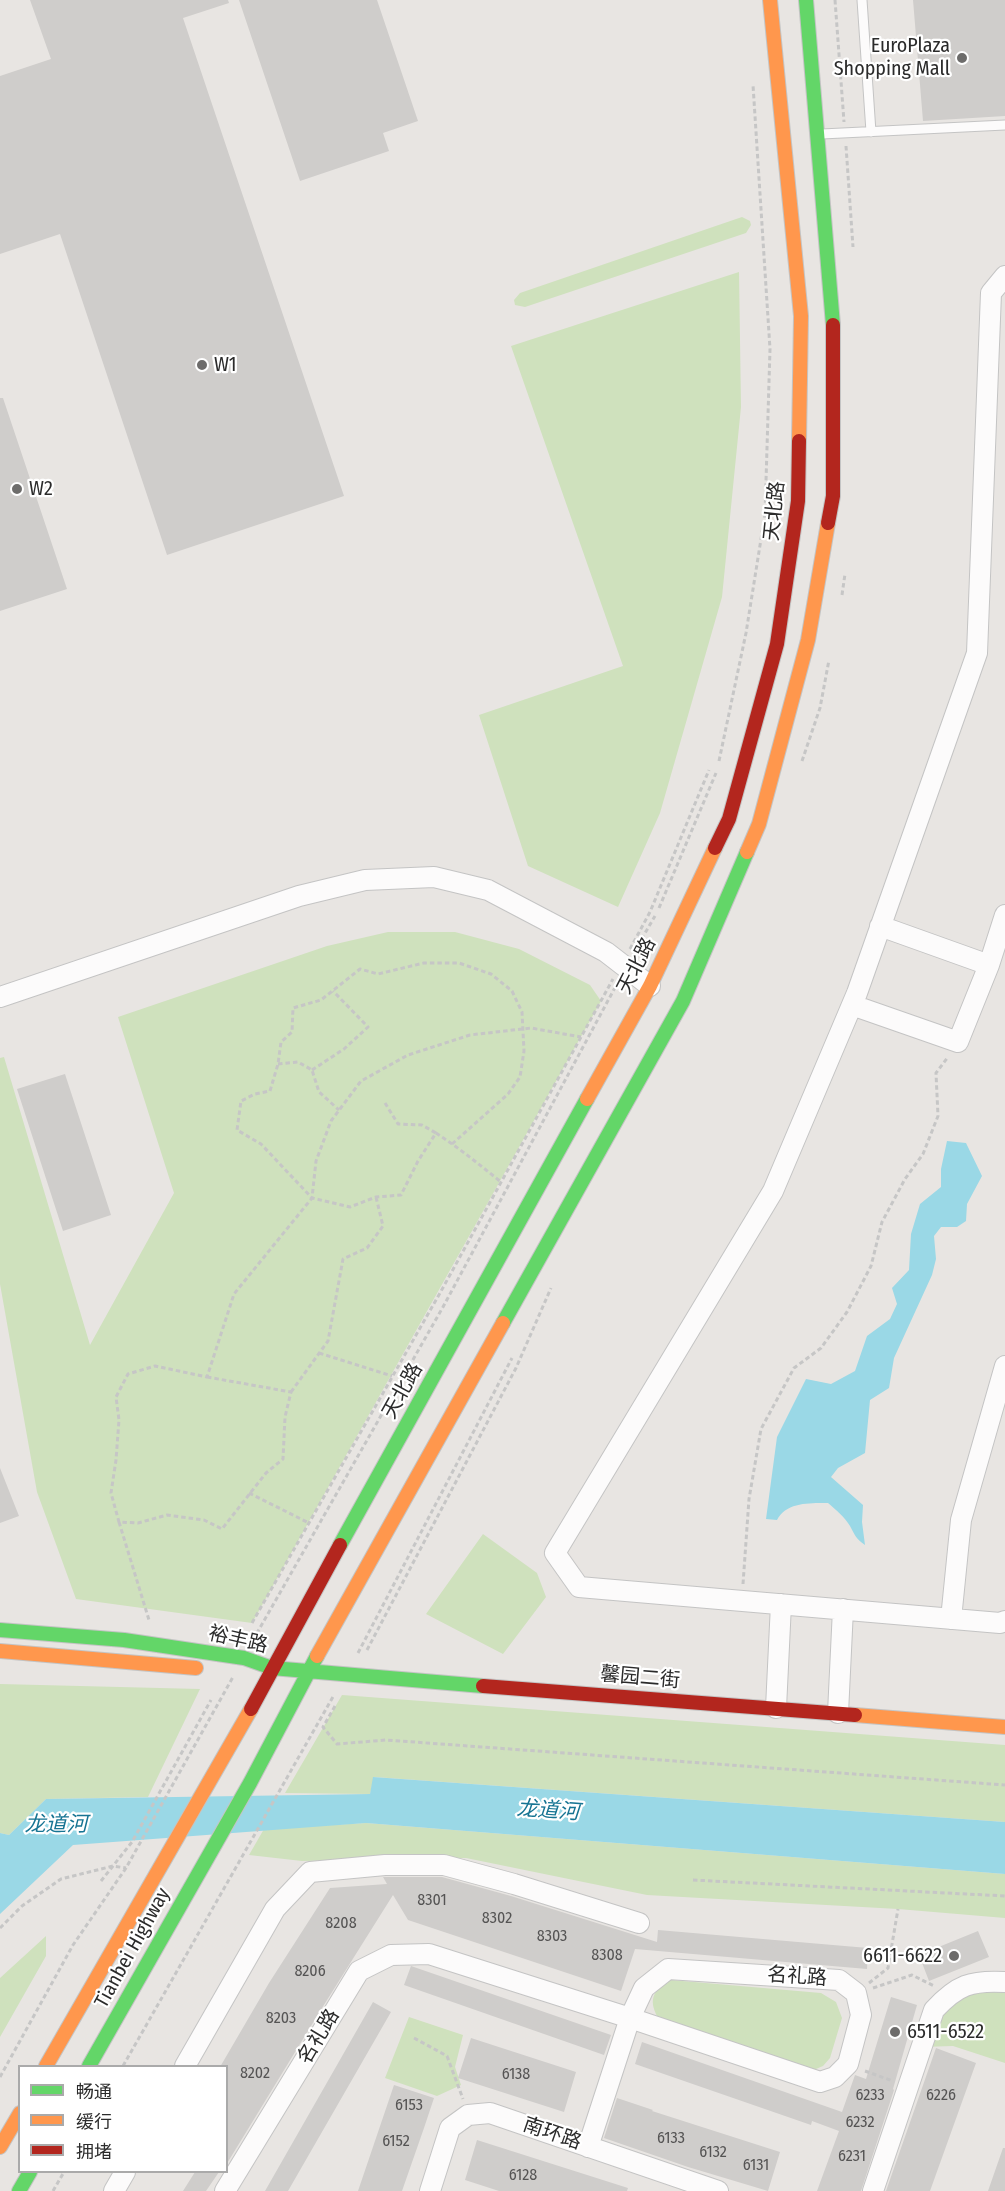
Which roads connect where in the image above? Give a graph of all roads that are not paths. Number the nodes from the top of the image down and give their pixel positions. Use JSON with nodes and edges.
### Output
{"nodes":[{"id":1,"x":770,"y":0,"type":"edge"},
{"id":2,"x":806,"y":0,"type":"edge"},
{"id":3,"x":861,"y":0,"type":"edge"},
{"id":4,"x":1005,"y":125,"type":"edge"},
{"id":5,"x":871,"y":132,"type":"junction"},
{"id":6,"x":819,"y":134,"type":"junction"},
{"id":7,"x":1005,"y":276,"type":"edge"},
{"id":8,"x":1005,"y":918,"type":"edge"},
{"id":9,"x":880,"y":926,"type":"junction"},
{"id":10,"x":988,"y":964,"type":"junction"},
{"id":11,"x":650,"y":986,"type":"junction"},
{"id":12,"x":0,"y":997,"type":"edge"},
{"id":13,"x":852,"y":1005,"type":"junction"},
{"id":14,"x":1005,"y":1366,"type":"edge"},
{"id":15,"x":781,"y":1604,"type":"junction"},
{"id":16,"x":843,"y":1609,"type":"junction"},
{"id":17,"x":951,"y":1619,"type":"junction"},
{"id":18,"x":1005,"y":1621,"type":"edge"},
{"id":19,"x":0,"y":1630,"type":"edge"},
{"id":20,"x":0,"y":1651,"type":"edge"},
{"id":21,"x":272,"y":1668,"type":"junction"},
{"id":22,"x":214,"y":1670,"type":"dead end"},
{"id":23,"x":236,"y":1671,"type":"road end"},
{"id":24,"x":309,"y":1672,"type":"junction"},
{"id":25,"x":776,"y":1708,"type":"junction"},
{"id":26,"x":838,"y":1713,"type":"junction"},
{"id":27,"x":1005,"y":1727,"type":"edge"},
{"id":28,"x":170,"y":1850,"type":"joint"},
{"id":29,"x":639,"y":1923,"type":"dead end"},
{"id":30,"x":1005,"y":1982,"type":"edge"},
{"id":31,"x":630,"y":2018,"type":"junction"},
{"id":32,"x":47,"y":2065,"type":"edge"},
{"id":33,"x":90,"y":2065,"type":"edge"},
{"id":34,"x":186,"y":2065,"type":"edge"},
{"id":35,"x":18,"y":2116,"type":"edge"},
{"id":36,"x":0,"y":2147,"type":"edge"},
{"id":37,"x":588,"y":2147,"type":"junction"},
{"id":38,"x":29,"y":2173,"type":"edge"},
{"id":39,"x":124,"y":2173,"type":"edge"},
{"id":40,"x":19,"y":2191,"type":"edge"},
{"id":41,"x":114,"y":2191,"type":"edge"},
{"id":42,"x":225,"y":2191,"type":"edge"},
{"id":43,"x":430,"y":2191,"type":"edge"},
{"id":44,"x":718,"y":2191,"type":"edge"},
{"id":45,"x":873,"y":2191,"type":"edge"}],
"edges":[{"from":1,"to":11,"type":"main road","name":"天北路"},
{"from":2,"to":6,"type":"main road"},
{"from":3,"to":5,"type":"lane"},
{"from":4,"to":5,"type":"lane"},
{"from":5,"to":6,"type":"lane"},
{"from":6,"to":24,"type":"main road"},
{"from":7,"to":9,"type":"street"},
{"from":8,"to":10,"type":"street"},
{"from":9,"to":10,"type":"street"},
{"from":9,"to":13,"type":"street"},
{"from":10,"to":13,"type":"street"},
{"from":11,"to":12,"type":"street"},
{"from":11,"to":21,"type":"main road","name":"天北路"},
{"from":13,"to":15,"type":"street"},
{"from":14,"to":17,"type":"street"},
{"from":15,"to":16,"type":"street"},
{"from":15,"to":25,"type":"street"},
{"from":16,"to":17,"type":"street"},
{"from":16,"to":26,"type":"street"},
{"from":17,"to":18,"type":"street"},
{"from":19,"to":21,"type":"main road","name":"裕丰路"},
{"from":20,"to":22,"type":"main road","name":"裕丰路"},
{"from":21,"to":23,"type":"main road","name":"裕丰路"},
{"from":21,"to":24,"type":"main road","name":"馨园二街"},
{"from":21,"to":28,"type":"main road","name":"天北路"},
{"from":24,"to":25,"type":"main road","name":"馨园二街"},
{"from":24,"to":33,"type":"main road","name":"Tianbei Highway"},
{"from":25,"to":26,"type":"main road","name":"馨园二街"},
{"from":26,"to":27,"type":"main road","name":"馨园二街"},
{"from":28,"to":32,"type":"main road","name":"Tianbei Highway"},
{"from":29,"to":34,"type":"street"},
{"from":30,"to":45,"type":"street"},
{"from":31,"to":31,"type":"street","name":"名礼路"},
{"from":31,"to":37,"type":"street","name":"名礼路"},
{"from":31,"to":42,"type":"street","name":"名礼路"},
{"from":35,"to":36,"type":"main road"},
{"from":37,"to":43,"type":"street","name":"南环路"},
{"from":37,"to":44,"type":"street","name":"南环路"},
{"from":38,"to":40,"type":"main road"},
{"from":39,"to":41,"type":"street"}]}
